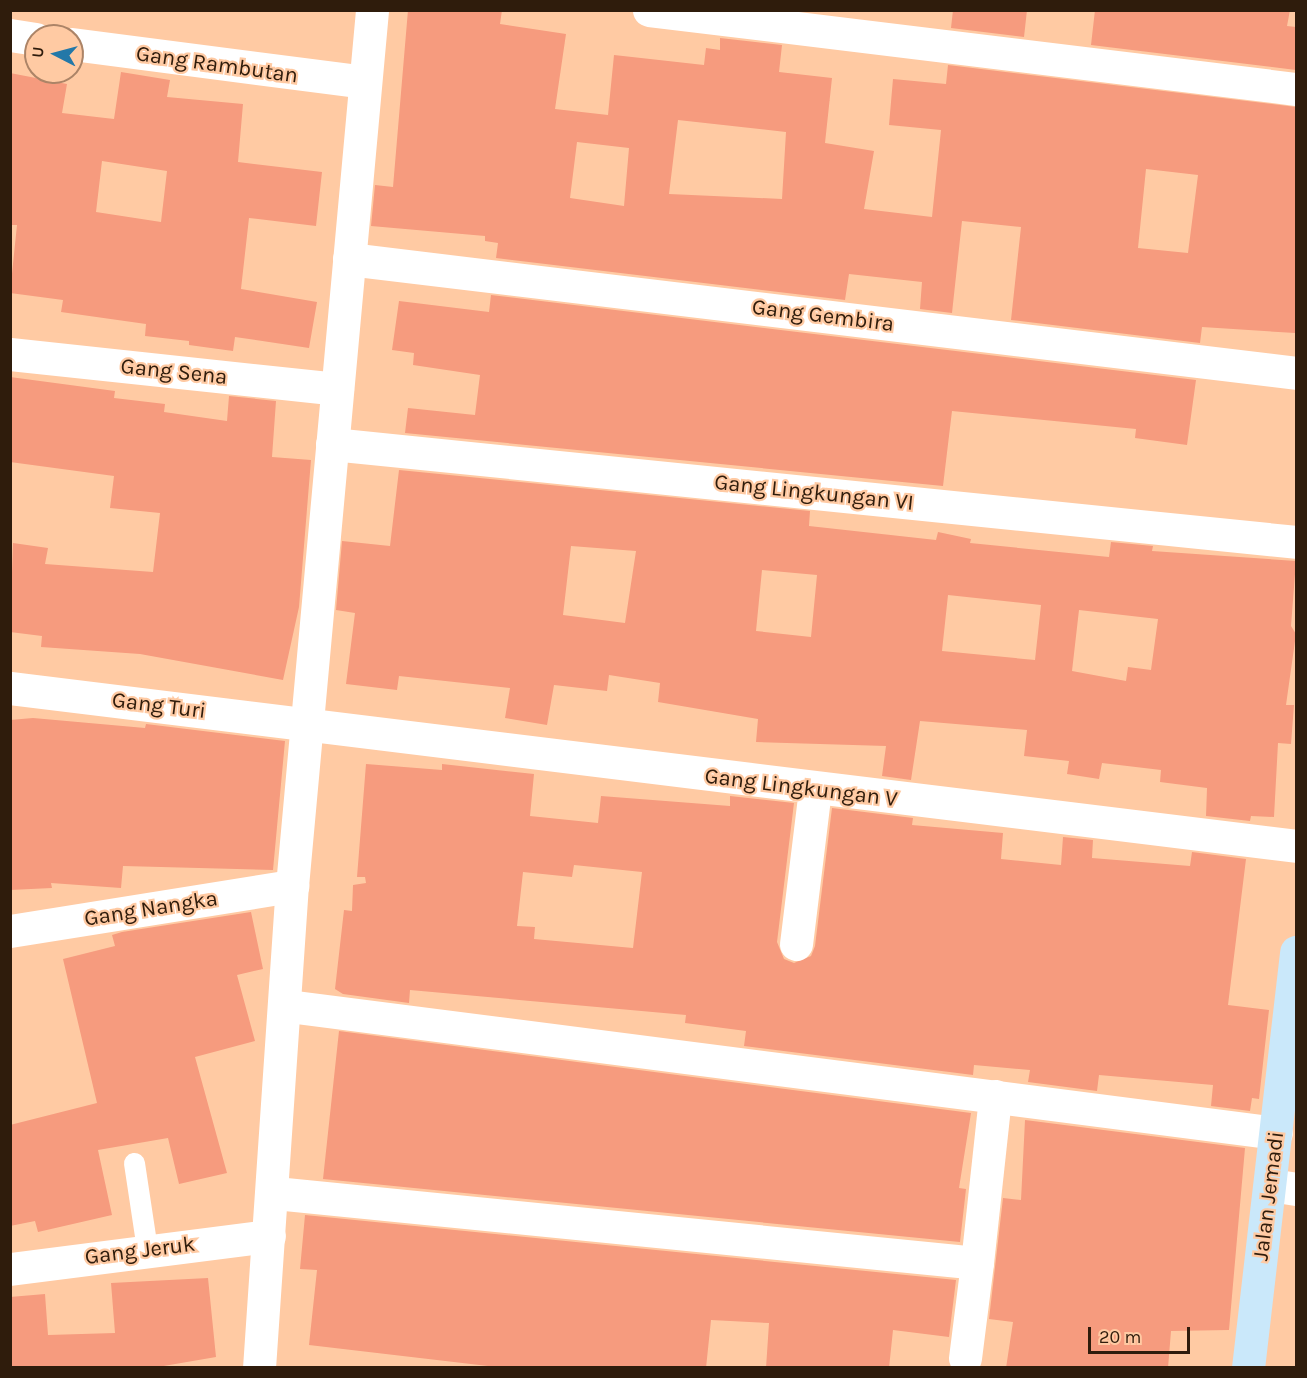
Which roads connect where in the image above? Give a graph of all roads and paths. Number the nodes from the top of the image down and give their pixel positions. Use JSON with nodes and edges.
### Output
{"nodes":[{"id":1,"x":372,"y":10,"type":"edge"},
{"id":2,"x":649,"y":10,"type":"edge"},
{"id":3,"x":84,"y":46,"type":"edge"},
{"id":4,"x":363,"y":82,"type":"junction"},
{"id":5,"x":1296,"y":89,"type":"edge"},
{"id":6,"x":349,"y":259,"type":"junction"},
{"id":7,"x":10,"y":354,"type":"edge"},
{"id":8,"x":1296,"y":373,"type":"edge"},
{"id":9,"x":337,"y":390,"type":"junction"},
{"id":10,"x":332,"y":444,"type":"junction"},
{"id":11,"x":1296,"y":542,"type":"edge"},
{"id":12,"x":10,"y":688,"type":"edge"},
{"id":13,"x":307,"y":723,"type":"junction"},
{"id":14,"x":815,"y":790,"type":"junction"},
{"id":15,"x":1296,"y":846,"type":"edge"},
{"id":16,"x":292,"y":886,"type":"junction"},
{"id":17,"x":10,"y":931,"type":"edge"},
{"id":18,"x":796,"y":944,"type":"dead end"},
{"id":19,"x":1296,"y":952,"type":"edge"},
{"id":20,"x":288,"y":1006,"type":"junction"},
{"id":21,"x":995,"y":1096,"type":"junction"},
{"id":22,"x":1276,"y":1133,"type":"junction"},
{"id":23,"x":134,"y":1163,"type":"dead end"},
{"id":24,"x":1284,"y":1187,"type":"edge"},
{"id":25,"x":275,"y":1193,"type":"junction"},
{"id":26,"x":269,"y":1236,"type":"junction"},
{"id":27,"x":147,"y":1250,"type":"junction"},
{"id":28,"x":976,"y":1263,"type":"junction"},
{"id":29,"x":10,"y":1269,"type":"edge"},
{"id":30,"x":965,"y":1358,"type":"dead end"},
{"id":31,"x":259,"y":1368,"type":"edge"},
{"id":32,"x":1248,"y":1368,"type":"edge"}],
"edges":[{"from":1,"to":4,"type":"street"},
{"from":2,"to":5,"type":"street"},
{"from":3,"to":4,"type":"street","name":"Gang Rambutan"},
{"from":4,"to":6,"type":"street"},
{"from":6,"to":8,"type":"street","name":"Gang Gembira"},
{"from":6,"to":9,"type":"street"},
{"from":7,"to":9,"type":"street","name":"Gang Sena"},
{"from":9,"to":10,"type":"street"},
{"from":10,"to":11,"type":"street","name":"Gang Lingkungan VI"},
{"from":10,"to":13,"type":"street"},
{"from":12,"to":13,"type":"street","name":"Gang Turi"},
{"from":13,"to":14,"type":"street","name":"Gang Lingkungan V"},
{"from":13,"to":16,"type":"street"},
{"from":14,"to":15,"type":"street","name":"Gang Lingkungan V"},
{"from":14,"to":18,"type":"street"},
{"from":16,"to":17,"type":"street","name":"Gang Nangka"},
{"from":16,"to":20,"type":"street"},
{"from":19,"to":22,"type":"street","name":"Jalan Jemadi"},
{"from":20,"to":21,"type":"street"},
{"from":20,"to":25,"type":"street"},
{"from":21,"to":22,"type":"street"},
{"from":21,"to":28,"type":"street"},
{"from":22,"to":24,"type":"street","name":"Jalan Jemadi"},
{"from":23,"to":27,"type":"lane"},
{"from":24,"to":32,"type":"street","name":"Jalan Jemadi"},
{"from":25,"to":26,"type":"street"},
{"from":25,"to":28,"type":"street"},
{"from":26,"to":27,"type":"street","name":"Gang Jeruk"},
{"from":26,"to":31,"type":"street"},
{"from":27,"to":29,"type":"street","name":"Gang Jeruk"},
{"from":28,"to":30,"type":"street"}]}
